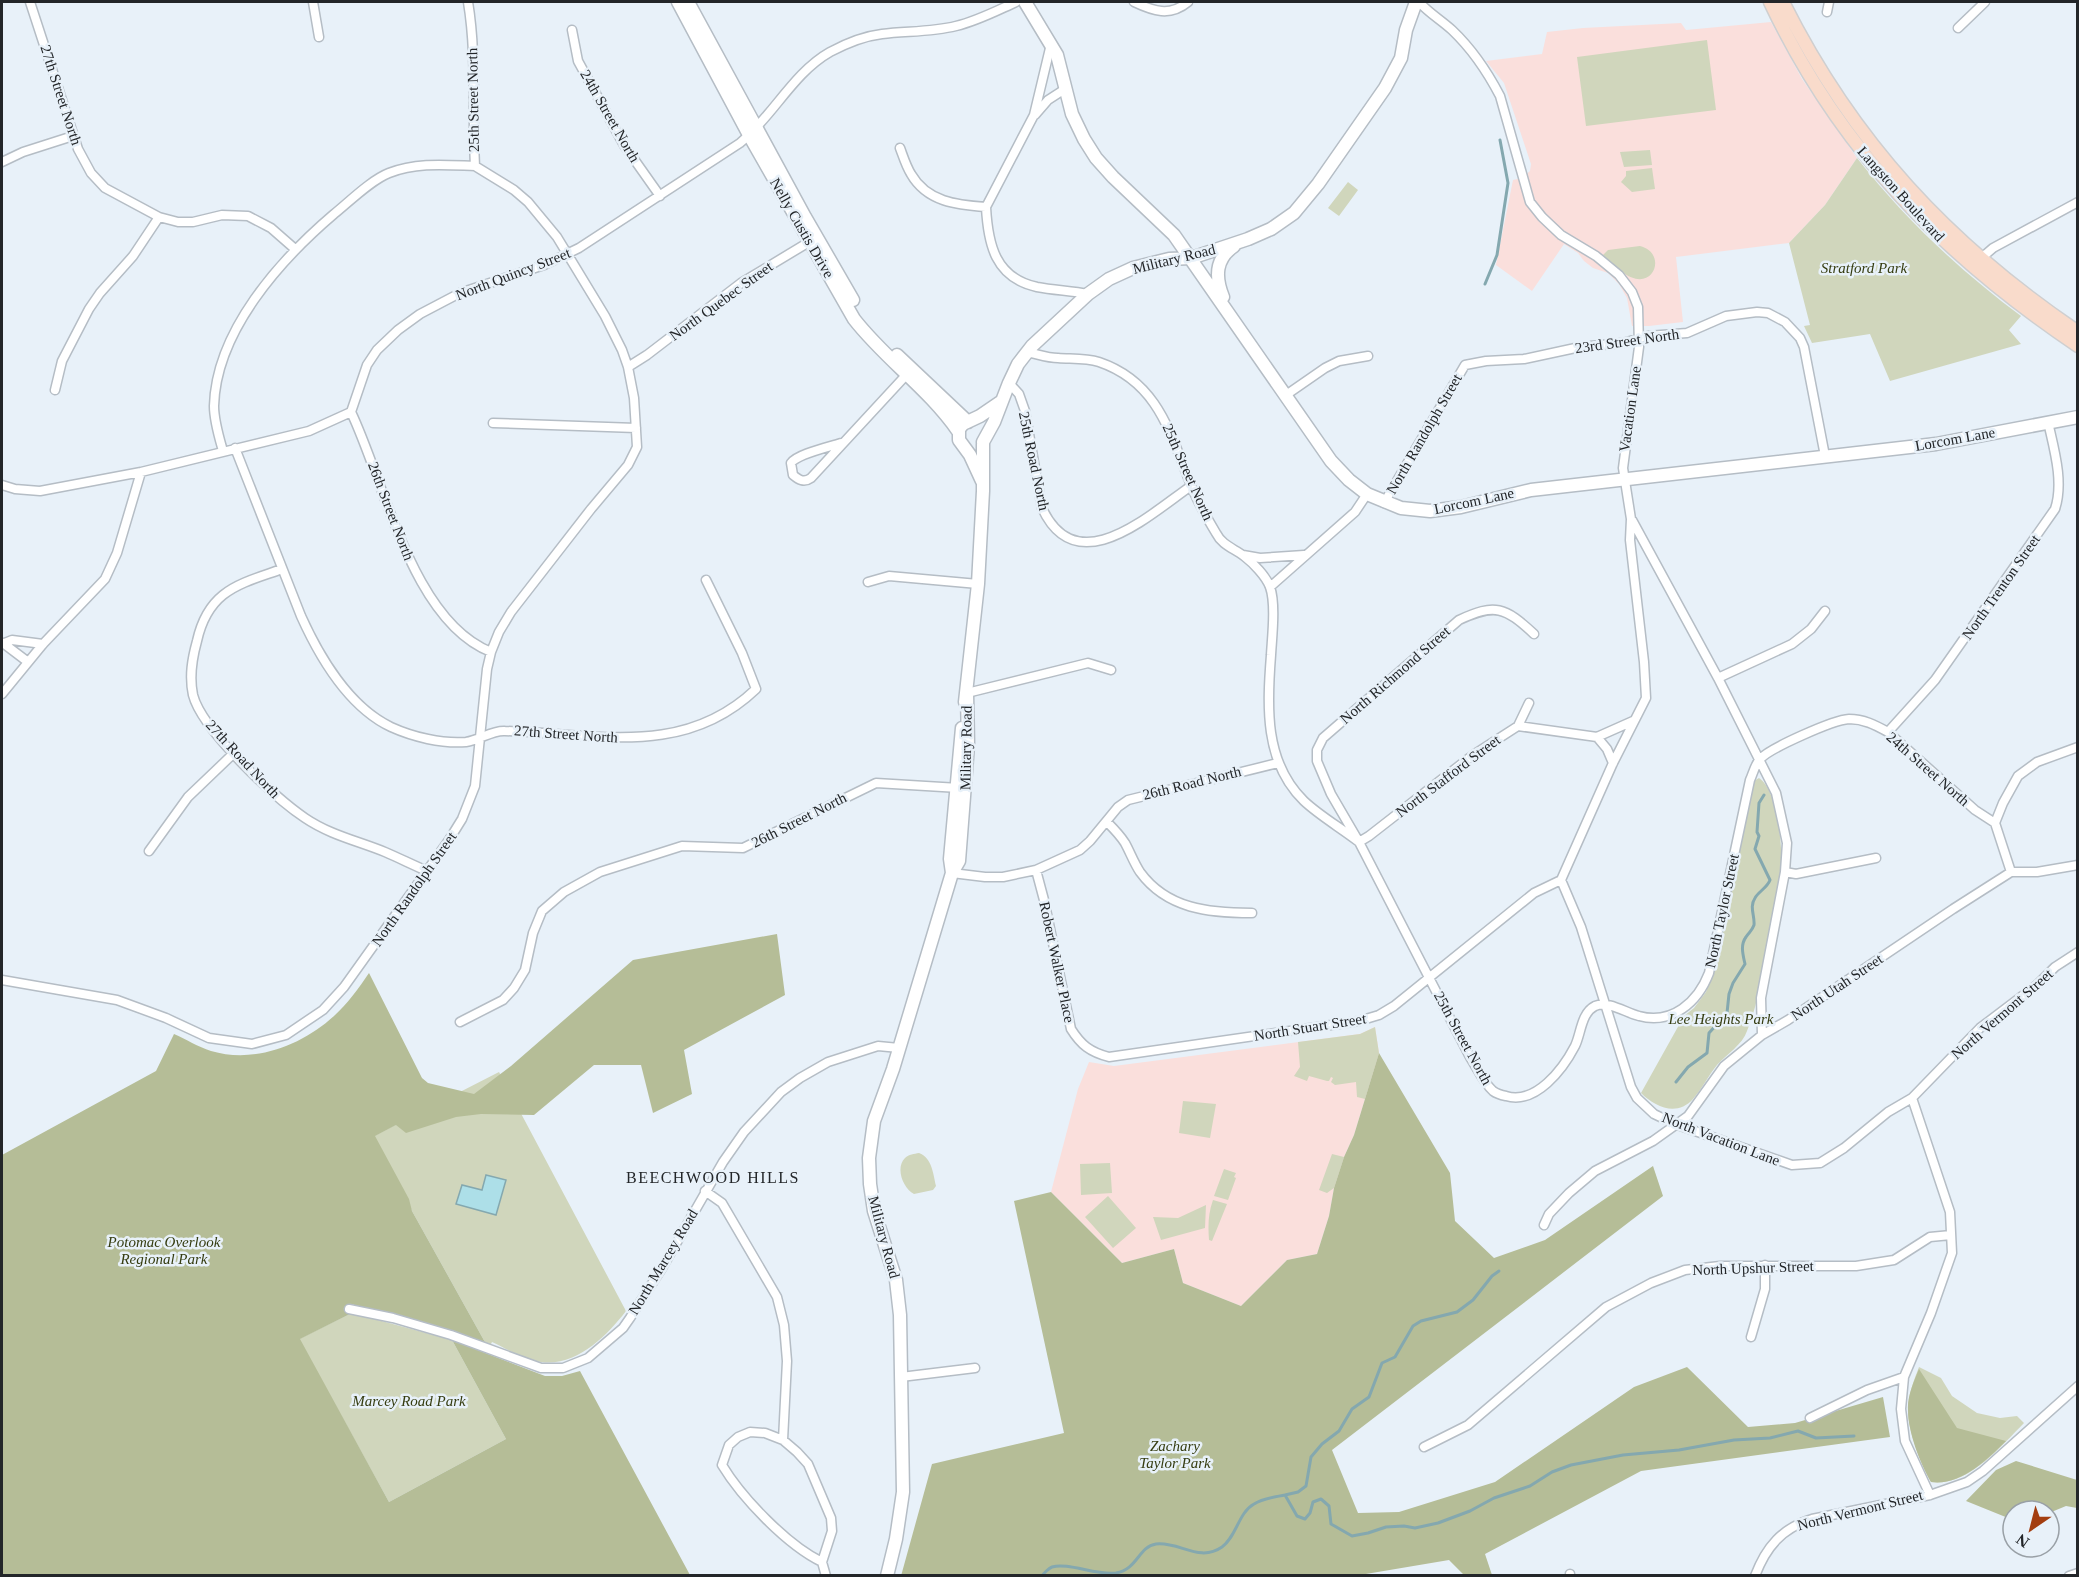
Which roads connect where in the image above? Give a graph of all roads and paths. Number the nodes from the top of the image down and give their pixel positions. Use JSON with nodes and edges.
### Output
{"nodes":[{"id":1,"x":30,"y":2,"type":"edge"},
{"id":2,"x":313,"y":2,"type":"edge"},
{"id":3,"x":468,"y":2,"type":"edge"},
{"id":4,"x":1016,"y":2,"type":"edge"},
{"id":5,"x":1025,"y":2,"type":"edge"},
{"id":6,"x":1134,"y":2,"type":"edge"},
{"id":7,"x":1188,"y":2,"type":"edge"},
{"id":8,"x":1417,"y":2,"type":"edge"},
{"id":9,"x":1770,"y":2,"type":"edge"},
{"id":10,"x":1783,"y":2,"type":"edge"},
{"id":11,"x":1829,"y":2,"type":"edge"},
{"id":12,"x":1985,"y":2,"type":"edge"},
{"id":13,"x":686,"y":3,"type":"edge"},
{"id":14,"x":1827,"y":12,"type":"dead end"},
{"id":15,"x":1958,"y":28,"type":"dead end"},
{"id":16,"x":572,"y":30,"type":"dead end"},
{"id":17,"x":319,"y":37,"type":"dead end"},
{"id":18,"x":1051,"y":43,"type":"junction"},
{"id":19,"x":1065,"y":89,"type":"junction"},
{"id":20,"x":1034,"y":115,"type":"junction"},
{"id":21,"x":753,"y":132,"type":"junction"},
{"id":22,"x":73,"y":136,"type":"junction"},
{"id":23,"x":900,"y":148,"type":"dead end"},
{"id":24,"x":2,"y":162,"type":"edge"},
{"id":25,"x":475,"y":166,"type":"junction"},
{"id":26,"x":660,"y":196,"type":"junction"},
{"id":27,"x":2078,"y":202,"type":"edge"},
{"id":28,"x":986,"y":207,"type":"junction"},
{"id":29,"x":159,"y":217,"type":"junction"},
{"id":30,"x":813,"y":239,"type":"junction"},
{"id":31,"x":1248,"y":239,"type":"junction"},
{"id":32,"x":295,"y":249,"type":"junction"},
{"id":33,"x":568,"y":254,"type":"junction"},
{"id":34,"x":1191,"y":258,"type":"junction"},
{"id":35,"x":1976,"y":263,"type":"junction"},
{"id":36,"x":1088,"y":294,"type":"junction"},
{"id":37,"x":1230,"y":314,"type":"junction"},
{"id":38,"x":2071,"y":332,"type":"edge"},
{"id":39,"x":1639,"y":339,"type":"junction"},
{"id":40,"x":2078,"y":346,"type":"edge"},
{"id":41,"x":1027,"y":352,"type":"junction"},
{"id":42,"x":1368,"y":356,"type":"dead end"},
{"id":43,"x":1465,"y":365,"type":"joint"},
{"id":44,"x":628,"y":367,"type":"junction"},
{"id":45,"x":909,"y":372,"type":"junction"},
{"id":46,"x":1009,"y":383,"type":"junction"},
{"id":47,"x":55,"y":390,"type":"dead end"},
{"id":48,"x":1286,"y":395,"type":"junction"},
{"id":49,"x":1002,"y":400,"type":"junction"},
{"id":50,"x":351,"y":412,"type":"junction"},
{"id":51,"x":2078,"y":417,"type":"edge"},
{"id":52,"x":969,"y":422,"type":"junction"},
{"id":53,"x":2048,"y":422,"type":"junction"},
{"id":54,"x":493,"y":423,"type":"dead end"},
{"id":55,"x":636,"y":428,"type":"junction"},
{"id":56,"x":958,"y":431,"type":"junction"},
{"id":57,"x":841,"y":443,"type":"junction"},
{"id":58,"x":983,"y":443,"type":"junction"},
{"id":59,"x":235,"y":448,"type":"junction"},
{"id":60,"x":965,"y":448,"type":"junction"},
{"id":61,"x":223,"y":451,"type":"junction"},
{"id":62,"x":1825,"y":456,"type":"junction"},
{"id":63,"x":141,"y":472,"type":"junction"},
{"id":64,"x":1624,"y":480,"type":"junction"},
{"id":65,"x":983,"y":482,"type":"junction"},
{"id":66,"x":2,"y":485,"type":"edge"},
{"id":67,"x":1191,"y":486,"type":"junction"},
{"id":68,"x":1367,"y":494,"type":"junction"},
{"id":69,"x":1384,"y":503,"type":"junction"},
{"id":70,"x":1631,"y":519,"type":"junction"},
{"id":71,"x":1243,"y":555,"type":"junction"},
{"id":72,"x":1305,"y":555,"type":"junction"},
{"id":73,"x":282,"y":569,"type":"junction"},
{"id":74,"x":706,"y":580,"type":"dead end"},
{"id":75,"x":868,"y":582,"type":"dead end"},
{"id":76,"x":978,"y":584,"type":"junction"},
{"id":77,"x":1270,"y":586,"type":"junction"},
{"id":78,"x":1825,"y":611,"type":"dead end"},
{"id":79,"x":1534,"y":634,"type":"dead end"},
{"id":80,"x":2,"y":643,"type":"edge"},
{"id":81,"x":43,"y":644,"type":"junction"},
{"id":82,"x":491,"y":652,"type":"junction"},
{"id":83,"x":28,"y":662,"type":"junction"},
{"id":84,"x":1111,"y":670,"type":"dead end"},
{"id":85,"x":1718,"y":678,"type":"junction"},
{"id":86,"x":967,"y":693,"type":"junction"},
{"id":87,"x":2,"y":694,"type":"edge"},
{"id":88,"x":1529,"y":703,"type":"dead end"},
{"id":89,"x":1633,"y":721,"type":"junction"},
{"id":90,"x":1518,"y":726,"type":"junction"},
{"id":91,"x":1888,"y":732,"type":"junction"},
{"id":92,"x":1597,"y":737,"type":"junction"},
{"id":93,"x":479,"y":738,"type":"junction"},
{"id":94,"x":2078,"y":747,"type":"edge"},
{"id":95,"x":234,"y":753,"type":"junction"},
{"id":96,"x":1759,"y":759,"type":"junction"},
{"id":97,"x":1278,"y":763,"type":"junction"},
{"id":98,"x":1613,"y":763,"type":"junction"},
{"id":99,"x":961,"y":788,"type":"junction"},
{"id":100,"x":1337,"y":806,"type":"joint"},
{"id":101,"x":1107,"y":822,"type":"junction"},
{"id":102,"x":1995,"y":823,"type":"junction"},
{"id":103,"x":1359,"y":842,"type":"junction"},
{"id":104,"x":149,"y":851,"type":"dead end"},
{"id":105,"x":1876,"y":858,"type":"dead end"},
{"id":106,"x":2078,"y":865,"type":"edge"},
{"id":107,"x":1036,"y":870,"type":"junction"},
{"id":108,"x":427,"y":871,"type":"junction"},
{"id":109,"x":1785,"y":872,"type":"junction"},
{"id":110,"x":2011,"y":872,"type":"junction"},
{"id":111,"x":952,"y":873,"type":"junction"},
{"id":112,"x":1561,"y":880,"type":"junction"},
{"id":113,"x":1252,"y":913,"type":"dead end"},
{"id":114,"x":2078,"y":952,"type":"edge"},
{"id":115,"x":1429,"y":976,"type":"junction"},
{"id":116,"x":2,"y":980,"type":"edge"},
{"id":117,"x":1604,"y":1004,"type":"junction"},
{"id":118,"x":460,"y":1023,"type":"dead end"},
{"id":119,"x":1762,"y":1035,"type":"junction"},
{"id":120,"x":899,"y":1048,"type":"junction"},
{"id":121,"x":1088,"y":1050,"type":"joint"},
{"id":122,"x":1912,"y":1098,"type":"junction"},
{"id":123,"x":1675,"y":1124,"type":"junction"},
{"id":124,"x":705,"y":1191,"type":"junction"},
{"id":125,"x":1545,"y":1225,"type":"dead end"},
{"id":126,"x":1951,"y":1235,"type":"junction"},
{"id":127,"x":1765,"y":1265,"type":"junction"},
{"id":128,"x":349,"y":1310,"type":"dead end"},
{"id":129,"x":1752,"y":1336,"type":"dead end"},
{"id":130,"x":975,"y":1368,"type":"dead end"},
{"id":131,"x":901,"y":1377,"type":"junction"},
{"id":132,"x":1904,"y":1377,"type":"junction"},
{"id":133,"x":2078,"y":1386,"type":"edge"},
{"id":134,"x":1810,"y":1418,"type":"dead end"},
{"id":135,"x":783,"y":1440,"type":"junction"},
{"id":136,"x":1424,"y":1446,"type":"dead end"},
{"id":137,"x":1930,"y":1495,"type":"junction"},
{"id":138,"x":822,"y":1562,"type":"junction"},
{"id":139,"x":2078,"y":1573,"type":"edge"},
{"id":140,"x":826,"y":1575,"type":"edge"},
{"id":141,"x":887,"y":1575,"type":"edge"},
{"id":142,"x":1755,"y":1575,"type":"edge"},
{"id":143,"x":2069,"y":1575,"type":"edge"}],
"edges":[{"from":1,"to":22,"type":"street","name":"27th Street North"},
{"from":2,"to":17,"type":"street"},
{"from":3,"to":25,"type":"street","name":"25th Street North"},
{"from":4,"to":21,"type":"street","name":"North Quincy Street"},
{"from":5,"to":18,"type":"main road","name":"Lorcom Lane"},
{"from":6,"to":7,"type":"street"},
{"from":8,"to":31,"type":"main road","name":"Military Road"},
{"from":8,"to":39,"type":"street","name":"Vacation Lane"},
{"from":9,"to":35,"type":"main road","name":"Langston Boulevard"},
{"from":10,"to":35,"type":"main road","name":"Langston Boulevard"},
{"from":11,"to":14,"type":"street"},
{"from":12,"to":15,"type":"street"},
{"from":13,"to":21,"type":"main road","name":"Nelly Custis Drive"},
{"from":16,"to":26,"type":"street","name":"24th Street North"},
{"from":18,"to":19,"type":"main road","name":"Lorcom Lane"},
{"from":18,"to":20,"type":"street"},
{"from":19,"to":20,"type":"street"},
{"from":19,"to":34,"type":"main road","name":"Lorcom Lane"},
{"from":20,"to":28,"type":"street"},
{"from":21,"to":26,"type":"street","name":"North Quincy Street"},
{"from":21,"to":30,"type":"main road","name":"Nelly Custis Drive"},
{"from":22,"to":24,"type":"street"},
{"from":22,"to":29,"type":"street","name":"27th Street North"},
{"from":23,"to":28,"type":"street"},
{"from":25,"to":32,"type":"street"},
{"from":25,"to":33,"type":"street","name":"25th Street North"},
{"from":26,"to":33,"type":"street","name":"North Quincy Street"},
{"from":27,"to":35,"type":"street"},
{"from":28,"to":36,"type":"street"},
{"from":29,"to":32,"type":"street","name":"27th Street North"},
{"from":29,"to":47,"type":"street"},
{"from":30,"to":44,"type":"street","name":"North Quebec Street"},
{"from":30,"to":45,"type":"main road","name":"Nelly Custis Drive"},
{"from":31,"to":34,"type":"main road","name":"Military Road"},
{"from":31,"to":37,"type":"main road"},
{"from":32,"to":61,"type":"street"},
{"from":33,"to":44,"type":"street","name":"25th Street North"},
{"from":33,"to":50,"type":"street","name":"North Quincy Street"},
{"from":34,"to":36,"type":"main road","name":"Military Road"},
{"from":34,"to":37,"type":"main road","name":"Lorcom Lane"},
{"from":35,"to":38,"type":"main road","name":"Langston Boulevard"},
{"from":36,"to":41,"type":"main road","name":"Military Road"},
{"from":37,"to":48,"type":"main road","name":"Lorcom Lane"},
{"from":38,"to":40,"type":"main road","name":"Langston Boulevard"},
{"from":39,"to":43,"type":"street","name":"23rd Street North"},
{"from":39,"to":62,"type":"street","name":"23rd Street North"},
{"from":39,"to":64,"type":"street","name":"Vacation Lane"},
{"from":41,"to":46,"type":"main road","name":"Military Road"},
{"from":41,"to":67,"type":"street","name":"25th Street North"},
{"from":42,"to":48,"type":"street"},
{"from":43,"to":69,"type":"street","name":"North Randolph Street"},
{"from":44,"to":55,"type":"street","name":"25th Street North"},
{"from":45,"to":52,"type":"main road","name":"Nelly Custis Drive"},
{"from":45,"to":56,"type":"main road","name":"Nelly Custis Drive"},
{"from":45,"to":57,"type":"street"},
{"from":46,"to":49,"type":"main road","name":"Military Road"},
{"from":46,"to":67,"type":"street","name":"25th Road North"},
{"from":48,"to":68,"type":"main road","name":"Lorcom Lane"},
{"from":49,"to":52,"type":"main road"},
{"from":49,"to":58,"type":"main road","name":"Military Road"},
{"from":50,"to":59,"type":"street"},
{"from":50,"to":82,"type":"street","name":"26th Street North"},
{"from":51,"to":53,"type":"main road","name":"Lorcom Lane"},
{"from":52,"to":56,"type":"main road"},
{"from":52,"to":58,"type":"main road"},
{"from":53,"to":62,"type":"main road","name":"Lorcom Lane"},
{"from":53,"to":91,"type":"street","name":"North Trenton Street"},
{"from":54,"to":55,"type":"street"},
{"from":55,"to":82,"type":"street","name":"North Randolph Street"},
{"from":56,"to":60,"type":"main road"},
{"from":57,"to":57,"type":"street"},
{"from":58,"to":60,"type":"main road"},
{"from":58,"to":65,"type":"main road","name":"Military Road"},
{"from":59,"to":61,"type":"street"},
{"from":59,"to":73,"type":"street","name":"27th Street North"},
{"from":60,"to":65,"type":"main road"},
{"from":61,"to":63,"type":"street"},
{"from":62,"to":64,"type":"main road","name":"Lorcom Lane"},
{"from":63,"to":66,"type":"street"},
{"from":63,"to":81,"type":"street"},
{"from":64,"to":69,"type":"main road","name":"Lorcom Lane"},
{"from":64,"to":70,"type":"street","name":"Vacation Lane"},
{"from":65,"to":76,"type":"main road","name":"Military Road"},
{"from":67,"to":71,"type":"street","name":"25th Street North"},
{"from":68,"to":69,"type":"main road","name":"Lorcom Lane"},
{"from":68,"to":72,"type":"street","name":"North Randolph Street"},
{"from":70,"to":85,"type":"street"},
{"from":70,"to":89,"type":"street","name":"Vacation Lane"},
{"from":71,"to":72,"type":"street"},
{"from":71,"to":77,"type":"street","name":"25th Street North"},
{"from":72,"to":77,"type":"street","name":"North Randolph Street"},
{"from":73,"to":93,"type":"street","name":"27th Street North"},
{"from":73,"to":95,"type":"street","name":"27th Road North"},
{"from":74,"to":93,"type":"street","name":"27th Street North"},
{"from":75,"to":76,"type":"street"},
{"from":76,"to":86,"type":"main road","name":"Military Road"},
{"from":77,"to":97,"type":"street","name":"25th Street North"},
{"from":78,"to":85,"type":"street"},
{"from":79,"to":100,"type":"street","name":"North Richmond Street"},
{"from":80,"to":81,"type":"street"},
{"from":80,"to":83,"type":"street"},
{"from":81,"to":83,"type":"street"},
{"from":82,"to":93,"type":"street","name":"North Randolph Street"},
{"from":83,"to":87,"type":"street"},
{"from":84,"to":86,"type":"street"},
{"from":85,"to":96,"type":"street"},
{"from":86,"to":99,"type":"main road","name":"Military Road"},
{"from":88,"to":90,"type":"street","name":"North Stafford Street"},
{"from":89,"to":92,"type":"street"},
{"from":89,"to":98,"type":"street","name":"Vacation Lane"},
{"from":90,"to":92,"type":"street"},
{"from":90,"to":103,"type":"street","name":"North Stafford Street"},
{"from":91,"to":96,"type":"street","name":"24th Street North"},
{"from":91,"to":102,"type":"street","name":"24th Street North"},
{"from":92,"to":98,"type":"street"},
{"from":93,"to":108,"type":"street","name":"North Randolph Street"},
{"from":94,"to":102,"type":"street"},
{"from":95,"to":104,"type":"street"},
{"from":95,"to":108,"type":"street","name":"27th Road North"},
{"from":96,"to":109,"type":"street"},
{"from":96,"to":117,"type":"street","name":"North Taylor Street"},
{"from":97,"to":101,"type":"street","name":"26th Road North"},
{"from":97,"to":103,"type":"street","name":"25th Street North"},
{"from":98,"to":112,"type":"street","name":"Vacation Lane"},
{"from":99,"to":111,"type":"main road","name":"Military Road"},
{"from":99,"to":118,"type":"street","name":"26th Street North"},
{"from":100,"to":103,"type":"street","name":"25th Street North"},
{"from":101,"to":107,"type":"street","name":"26th Road North"},
{"from":101,"to":113,"type":"street"},
{"from":102,"to":110,"type":"street"},
{"from":103,"to":115,"type":"street","name":"25th Street North"},
{"from":105,"to":109,"type":"street"},
{"from":106,"to":110,"type":"street"},
{"from":107,"to":111,"type":"street","name":"26th Road North"},
{"from":107,"to":121,"type":"street","name":"Robert Walker Place"},
{"from":108,"to":116,"type":"street","name":"North Randolph Street"},
{"from":109,"to":119,"type":"street"},
{"from":110,"to":119,"type":"street","name":"North Utah Street"},
{"from":111,"to":120,"type":"main road","name":"Military Road"},
{"from":112,"to":115,"type":"street","name":"North Stuart Street"},
{"from":112,"to":117,"type":"street","name":"North Vacation Lane"},
{"from":114,"to":122,"type":"street","name":"North Vermont Street"},
{"from":115,"to":117,"type":"street","name":"25th Street North"},
{"from":115,"to":121,"type":"street","name":"North Stuart Street"},
{"from":117,"to":123,"type":"street","name":"North Vacation Lane"},
{"from":119,"to":123,"type":"street","name":"North Utah Street"},
{"from":120,"to":124,"type":"street","name":"North Marcey Road"},
{"from":120,"to":131,"type":"main road","name":"Military Road"},
{"from":122,"to":123,"type":"street","name":"North Vacation Lane"},
{"from":122,"to":126,"type":"street","name":"North Vermont Street"},
{"from":123,"to":125,"type":"street","name":"North Utah Street"},
{"from":124,"to":128,"type":"street","name":"North Marcey Road"},
{"from":124,"to":135,"type":"street"},
{"from":126,"to":127,"type":"street","name":"North Upshur Street"},
{"from":126,"to":132,"type":"street","name":"North Vermont Street"},
{"from":127,"to":129,"type":"street"},
{"from":127,"to":136,"type":"street","name":"North Upshur Street"},
{"from":130,"to":131,"type":"street"},
{"from":131,"to":141,"type":"main road","name":"Military Road"},
{"from":132,"to":134,"type":"street"},
{"from":132,"to":137,"type":"street","name":"North Vermont Street"},
{"from":133,"to":137,"type":"street"},
{"from":135,"to":138,"type":"street"},
{"from":135,"to":138,"type":"street"},
{"from":137,"to":142,"type":"street","name":"North Vermont Street"},
{"from":138,"to":140,"type":"street"},
{"from":139,"to":143,"type":"street"}]}
